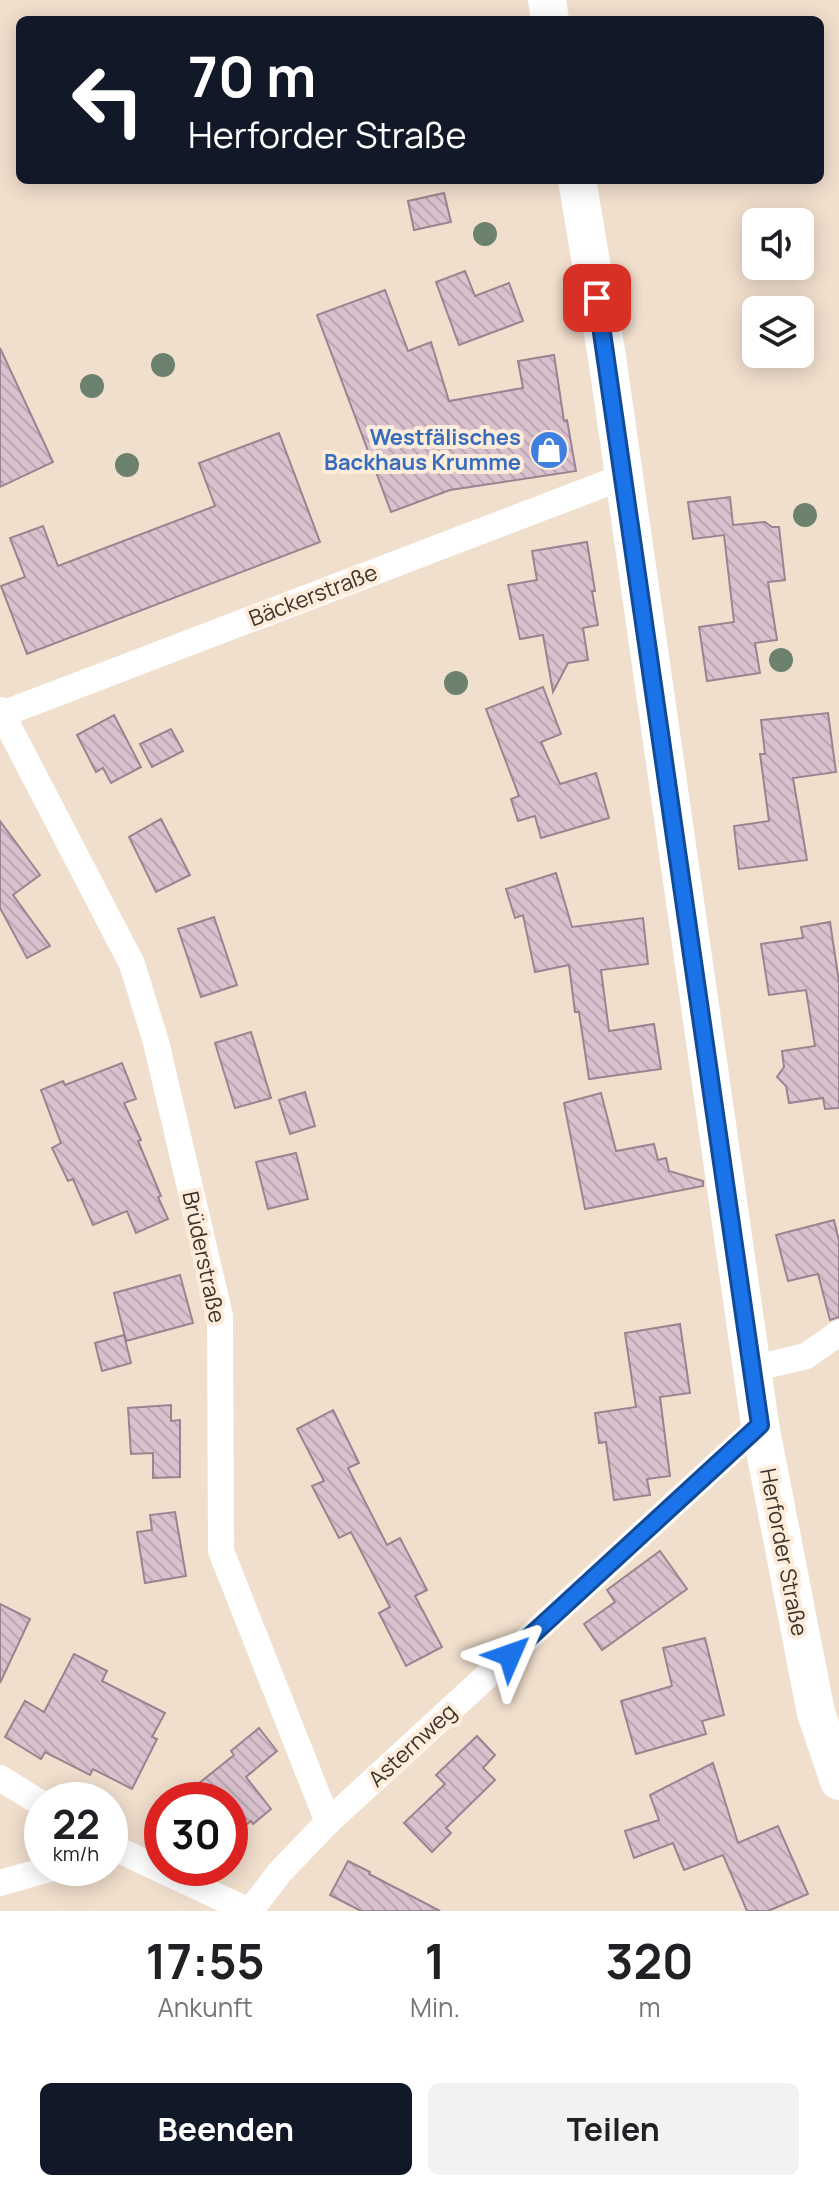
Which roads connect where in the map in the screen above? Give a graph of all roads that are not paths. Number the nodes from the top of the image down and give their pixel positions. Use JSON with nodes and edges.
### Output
{"nodes":[{"id":1,"x":578,"y":184,"type":"edge"},
{"id":2,"x":623,"y":477,"type":"junction"},
{"id":3,"x":1,"y":713,"type":"edge"},
{"id":4,"x":839,"y":1333,"type":"edge"},
{"id":5,"x":752,"y":1369,"type":"junction"},
{"id":6,"x":760,"y":1425,"type":"junction"},
{"id":7,"x":0,"y":1778,"type":"edge"},
{"id":8,"x":839,"y":1781,"type":"edge"},
{"id":9,"x":24,"y":1793,"type":"edge"},
{"id":10,"x":328,"y":1822,"type":"junction"},
{"id":11,"x":128,"y":1854,"type":"edge"},
{"id":12,"x":24,"y":1876,"type":"edge"},
{"id":13,"x":0,"y":1883,"type":"edge"},
{"id":14,"x":250,"y":1911,"type":"edge"}],
"edges":[{"from":1,"to":2,"type":"main road","name":"Herforder Straße"},
{"from":2,"to":3,"type":"street","name":"Bäckerstraße"},
{"from":2,"to":5,"type":"main road","name":"Herforder Straße"},
{"from":3,"to":10,"type":"street","name":"Brüderstraße"},
{"from":4,"to":5,"type":"street"},
{"from":5,"to":6,"type":"main road","name":"Herforder Straße"},
{"from":6,"to":8,"type":"main road","name":"Herforder Straße"},
{"from":6,"to":10,"type":"street","name":"Asternweg"},
{"from":7,"to":9,"type":"street"},
{"from":10,"to":14,"type":"street","name":"Asternweg"},
{"from":11,"to":14,"type":"street"},
{"from":12,"to":13,"type":"street"}]}
